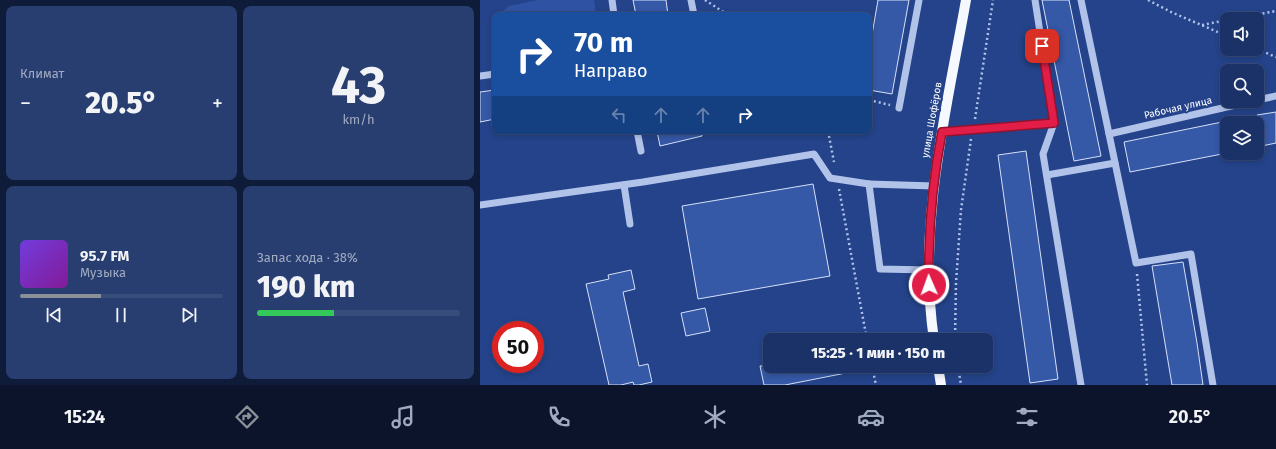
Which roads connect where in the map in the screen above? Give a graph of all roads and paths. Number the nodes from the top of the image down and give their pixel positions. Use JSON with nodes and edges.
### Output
{"nodes":[{"id":1,"x":612,"y":0,"type":"edge"},
{"id":2,"x":691,"y":0,"type":"edge"},
{"id":3,"x":705,"y":0,"type":"edge"},
{"id":4,"x":919,"y":0,"type":"edge"},
{"id":5,"x":966,"y":0,"type":"edge"},
{"id":6,"x":993,"y":0,"type":"edge"},
{"id":7,"x":1035,"y":0,"type":"edge"},
{"id":8,"x":1081,"y":0,"type":"edge"},
{"id":9,"x":1148,"y":0,"type":"edge"},
{"id":10,"x":1276,"y":11,"type":"edge"},
{"id":11,"x":614,"y":12,"type":"edge"},
{"id":12,"x":693,"y":12,"type":"edge"},
{"id":13,"x":723,"y":12,"type":"edge"},
{"id":14,"x":1264,"y":13,"type":"edge"},
{"id":15,"x":1220,"y":22,"type":"edge"},
{"id":16,"x":1202,"y":26,"type":"junction"},
{"id":17,"x":1220,"y":33,"type":"edge"},
{"id":18,"x":1264,"y":52,"type":"edge"},
{"id":19,"x":1276,"y":57,"type":"edge"},
{"id":20,"x":492,"y":74,"type":"edge"},
{"id":21,"x":480,"y":76,"type":"edge"},
{"id":22,"x":1276,"y":96,"type":"edge"},
{"id":23,"x":1264,"y":99,"type":"edge"},
{"id":24,"x":872,"y":101,"type":"edge"},
{"id":25,"x":899,"y":108,"type":"joint"},
{"id":26,"x":1222,"y":108,"type":"edge"},
{"id":27,"x":1054,"y":123,"type":"junction"},
{"id":28,"x":972,"y":131,"type":"junction"},
{"id":29,"x":942,"y":132,"type":"junction"},
{"id":30,"x":638,"y":134,"type":"edge"},
{"id":31,"x":829,"y":134,"type":"edge"},
{"id":32,"x":1109,"y":134,"type":"junction"},
{"id":33,"x":642,"y":152,"type":"dead end"},
{"id":34,"x":1115,"y":163,"type":"junction"},
{"id":35,"x":1047,"y":175,"type":"junction"},
{"id":36,"x":837,"y":179,"type":"junction"},
{"id":37,"x":869,"y":184,"type":"junction"},
{"id":38,"x":624,"y":185,"type":"junction"},
{"id":39,"x":934,"y":186,"type":"junction"},
{"id":40,"x":480,"y":205,"type":"edge"},
{"id":41,"x":630,"y":224,"type":"dead end"},
{"id":42,"x":1136,"y":263,"type":"junction"},
{"id":43,"x":929,"y":270,"type":"junction"},
{"id":44,"x":866,"y":333,"type":"edge"},
{"id":45,"x":933,"y":333,"type":"edge"},
{"id":46,"x":955,"y":333,"type":"edge"},
{"id":47,"x":873,"y":373,"type":"edge"},
{"id":48,"x":939,"y":373,"type":"edge"},
{"id":49,"x":959,"y":373,"type":"edge"},
{"id":50,"x":876,"y":385,"type":"edge"},
{"id":51,"x":941,"y":385,"type":"edge"},
{"id":52,"x":961,"y":385,"type":"edge"},
{"id":53,"x":1080,"y":385,"type":"edge"},
{"id":54,"x":1147,"y":385,"type":"edge"},
{"id":55,"x":1213,"y":385,"type":"edge"}],
"edges":[{"from":1,"to":11,"type":"lane"},
{"from":2,"to":12,"type":"lane"},
{"from":3,"to":13,"type":"path"},
{"from":4,"to":25,"type":"lane"},
{"from":5,"to":29,"type":"main road","name":"улица Шофёров"},
{"from":6,"to":28,"type":"path"},
{"from":7,"to":27,"type":"lane"},
{"from":8,"to":32,"type":"lane"},
{"from":9,"to":16,"type":"path"},
{"from":10,"to":14,"type":"path"},
{"from":15,"to":16,"type":"path"},
{"from":16,"to":17,"type":"path"},
{"from":18,"to":19,"type":"path"},
{"from":20,"to":21,"type":"lane"},
{"from":22,"to":23,"type":"lane"},
{"from":24,"to":25,"type":"path"},
{"from":26,"to":32,"type":"lane","name":"Рабочая улица"},
{"from":27,"to":28,"type":"lane"},
{"from":27,"to":35,"type":"lane"},
{"from":28,"to":29,"type":"lane"},
{"from":28,"to":46,"type":"path"},
{"from":29,"to":39,"type":"main road","name":"улица Шофёров"},
{"from":30,"to":33,"type":"lane"},
{"from":31,"to":36,"type":"path"},
{"from":32,"to":34,"type":"lane"},
{"from":34,"to":35,"type":"lane"},
{"from":34,"to":42,"type":"lane"},
{"from":35,"to":53,"type":"lane"},
{"from":36,"to":37,"type":"lane"},
{"from":36,"to":38,"type":"lane"},
{"from":36,"to":44,"type":"path"},
{"from":37,"to":39,"type":"lane"},
{"from":37,"to":43,"type":"lane"},
{"from":38,"to":40,"type":"lane"},
{"from":38,"to":41,"type":"lane"},
{"from":39,"to":43,"type":"main road","name":"улица Шофёров"},
{"from":42,"to":54,"type":"path"},
{"from":42,"to":55,"type":"lane"},
{"from":43,"to":45,"type":"main road","name":"улица Шофёров"},
{"from":47,"to":50,"type":"path"},
{"from":48,"to":51,"type":"main road"},
{"from":49,"to":52,"type":"path"}]}
